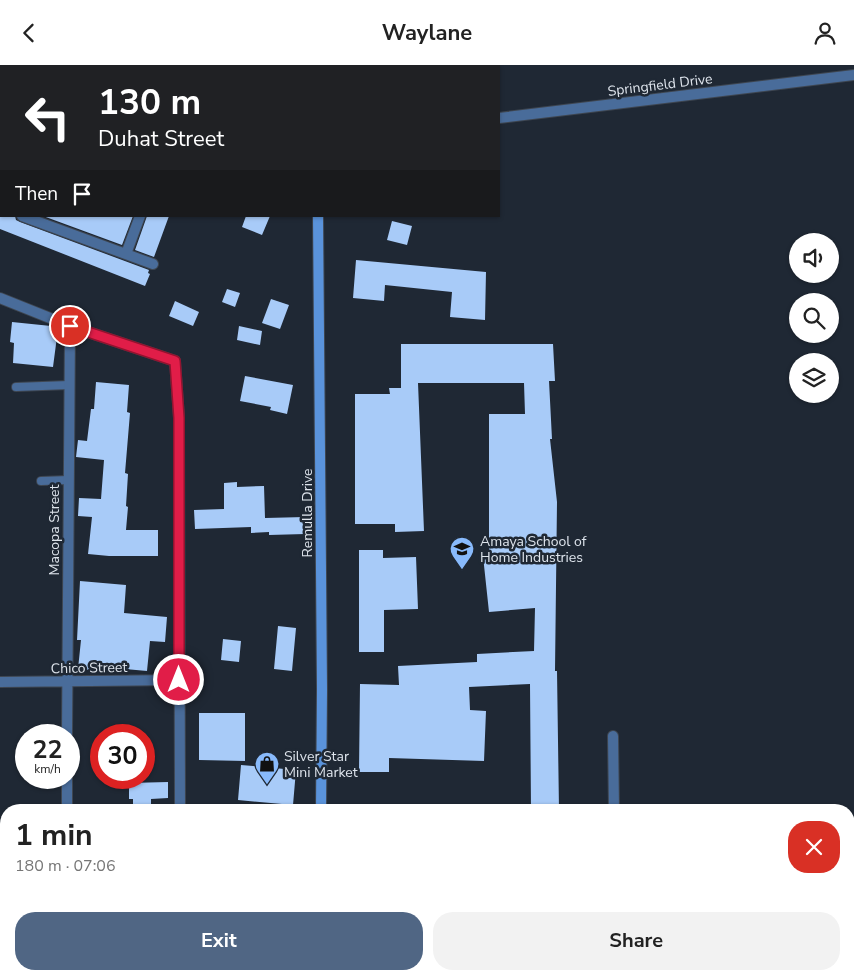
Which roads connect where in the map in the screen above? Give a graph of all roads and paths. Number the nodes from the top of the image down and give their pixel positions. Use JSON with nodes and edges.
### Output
{"nodes":[{"id":1,"x":854,"y":75,"type":"edge"},
{"id":2,"x":500,"y":118,"type":"edge"},
{"id":3,"x":25,"y":217,"type":"edge"},
{"id":4,"x":140,"y":217,"type":"edge"},
{"id":5,"x":318,"y":217,"type":"edge"},
{"id":6,"x":126,"y":254,"type":"junction"},
{"id":7,"x":153,"y":264,"type":"dead end"},
{"id":8,"x":0,"y":298,"type":"edge"},
{"id":9,"x":70,"y":326,"type":"junction"},
{"id":10,"x":69,"y":385,"type":"junction"},
{"id":11,"x":16,"y":387,"type":"dead end"},
{"id":12,"x":68,"y":480,"type":"junction"},
{"id":13,"x":41,"y":481,"type":"dead end"},
{"id":14,"x":179,"y":680,"type":"junction"},
{"id":15,"x":0,"y":682,"type":"edge"},
{"id":16,"x":67,"y":682,"type":"junction"},
{"id":17,"x":67,"y":724,"type":"edge"},
{"id":18,"x":613,"y":736,"type":"dead end"},
{"id":19,"x":67,"y":789,"type":"edge"},
{"id":20,"x":67,"y":804,"type":"edge"},
{"id":21,"x":180,"y":804,"type":"edge"},
{"id":22,"x":321,"y":804,"type":"edge"},
{"id":23,"x":614,"y":804,"type":"edge"}],
"edges":[{"from":1,"to":2,"type":"street","name":"Springfield Drive"},
{"from":3,"to":6,"type":"street"},
{"from":4,"to":6,"type":"street"},
{"from":5,"to":22,"type":"main road","name":"Remulla Drive"},
{"from":6,"to":7,"type":"street"},
{"from":8,"to":9,"type":"street"},
{"from":9,"to":10,"type":"street","name":"Macopa Street"},
{"from":9,"to":14,"type":"street"},
{"from":10,"to":11,"type":"lane"},
{"from":10,"to":12,"type":"street","name":"Macopa Street"},
{"from":12,"to":13,"type":"lane"},
{"from":12,"to":16,"type":"street","name":"Macopa Street"},
{"from":14,"to":16,"type":"street","name":"Chico Street"},
{"from":14,"to":21,"type":"street"},
{"from":15,"to":16,"type":"street","name":"Chico Street"},
{"from":16,"to":17,"type":"street","name":"Macopa Street"},
{"from":18,"to":23,"type":"street"},
{"from":19,"to":20,"type":"street"}]}
